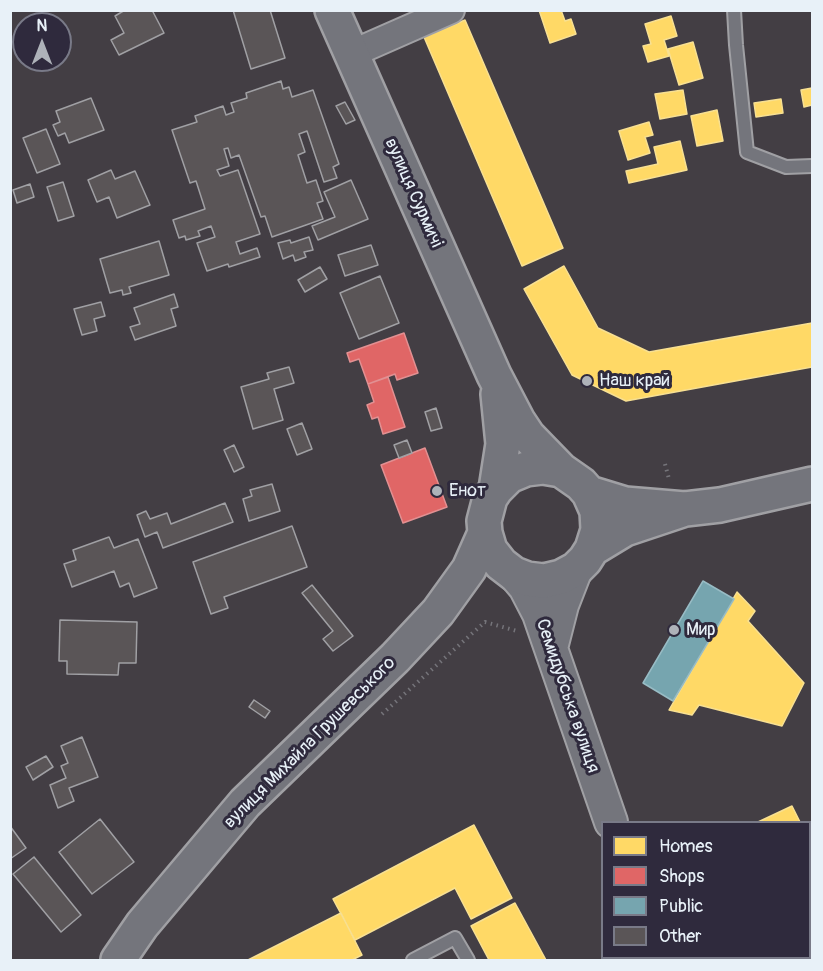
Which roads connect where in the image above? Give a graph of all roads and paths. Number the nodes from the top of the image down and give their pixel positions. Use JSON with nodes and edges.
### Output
{"nodes":[{"id":1,"x":332,"y":10,"type":"edge"},
{"id":2,"x":451,"y":10,"type":"edge"},
{"id":3,"x":734,"y":10,"type":"edge"},
{"id":4,"x":351,"y":54,"type":"junction"},
{"id":5,"x":813,"y":166,"type":"edge"},
{"id":6,"x":494,"y":375,"type":"junction"},
{"id":7,"x":665,"y":464,"type":"dead end"},
{"id":8,"x":561,"y":470,"type":"junction"},
{"id":9,"x":663,"y":484,"type":"dead end"},
{"id":10,"x":813,"y":484,"type":"edge"},
{"id":11,"x":496,"y":489,"type":"junction"},
{"id":12,"x":589,"y":493,"type":"junction"},
{"id":13,"x":685,"y":509,"type":"junction"},
{"id":14,"x":485,"y":533,"type":"junction"},
{"id":15,"x":584,"y":559,"type":"junction"},
{"id":16,"x":514,"y":574,"type":"junction"},
{"id":17,"x":438,"y":612,"type":"junction"},
{"id":18,"x":519,"y":632,"type":"dead end"},
{"id":19,"x":551,"y":648,"type":"junction"},
{"id":20,"x":380,"y":715,"type":"dead end"},
{"id":21,"x":611,"y":821,"type":"edge"},
{"id":22,"x":118,"y":960,"type":"edge"},
{"id":23,"x":413,"y":960,"type":"edge"},
{"id":24,"x":468,"y":960,"type":"edge"}],
"edges":[{"from":1,"to":4,"type":"main road","name":"вулиця Сурмичі"},
{"from":2,"to":4,"type":"street"},
{"from":3,"to":5,"type":"lane"},
{"from":4,"to":6,"type":"main road","name":"вулиця Сурмичі"},
{"from":6,"to":8,"type":"main road"},
{"from":6,"to":11,"type":"main road"},
{"from":7,"to":9,"type":"path"},
{"from":8,"to":11,"type":"main road"},
{"from":8,"to":12,"type":"main road"},
{"from":10,"to":13,"type":"main road"},
{"from":11,"to":14,"type":"main road"},
{"from":12,"to":13,"type":"main road"},
{"from":12,"to":15,"type":"main road"},
{"from":13,"to":15,"type":"main road"},
{"from":14,"to":16,"type":"main road"},
{"from":14,"to":17,"type":"main road","name":"вулиця Михайла Грушевського"},
{"from":15,"to":16,"type":"main road"},
{"from":15,"to":19,"type":"street"},
{"from":16,"to":17,"type":"main road","name":"вулиця Михайла Грушевського"},
{"from":16,"to":19,"type":"street","name":"Семидубська вулиця"},
{"from":17,"to":22,"type":"main road","name":"вулиця Михайла Грушевського"},
{"from":18,"to":20,"type":"path"},
{"from":19,"to":21,"type":"street","name":"Семидубська вулиця"},
{"from":23,"to":24,"type":"lane"}]}
